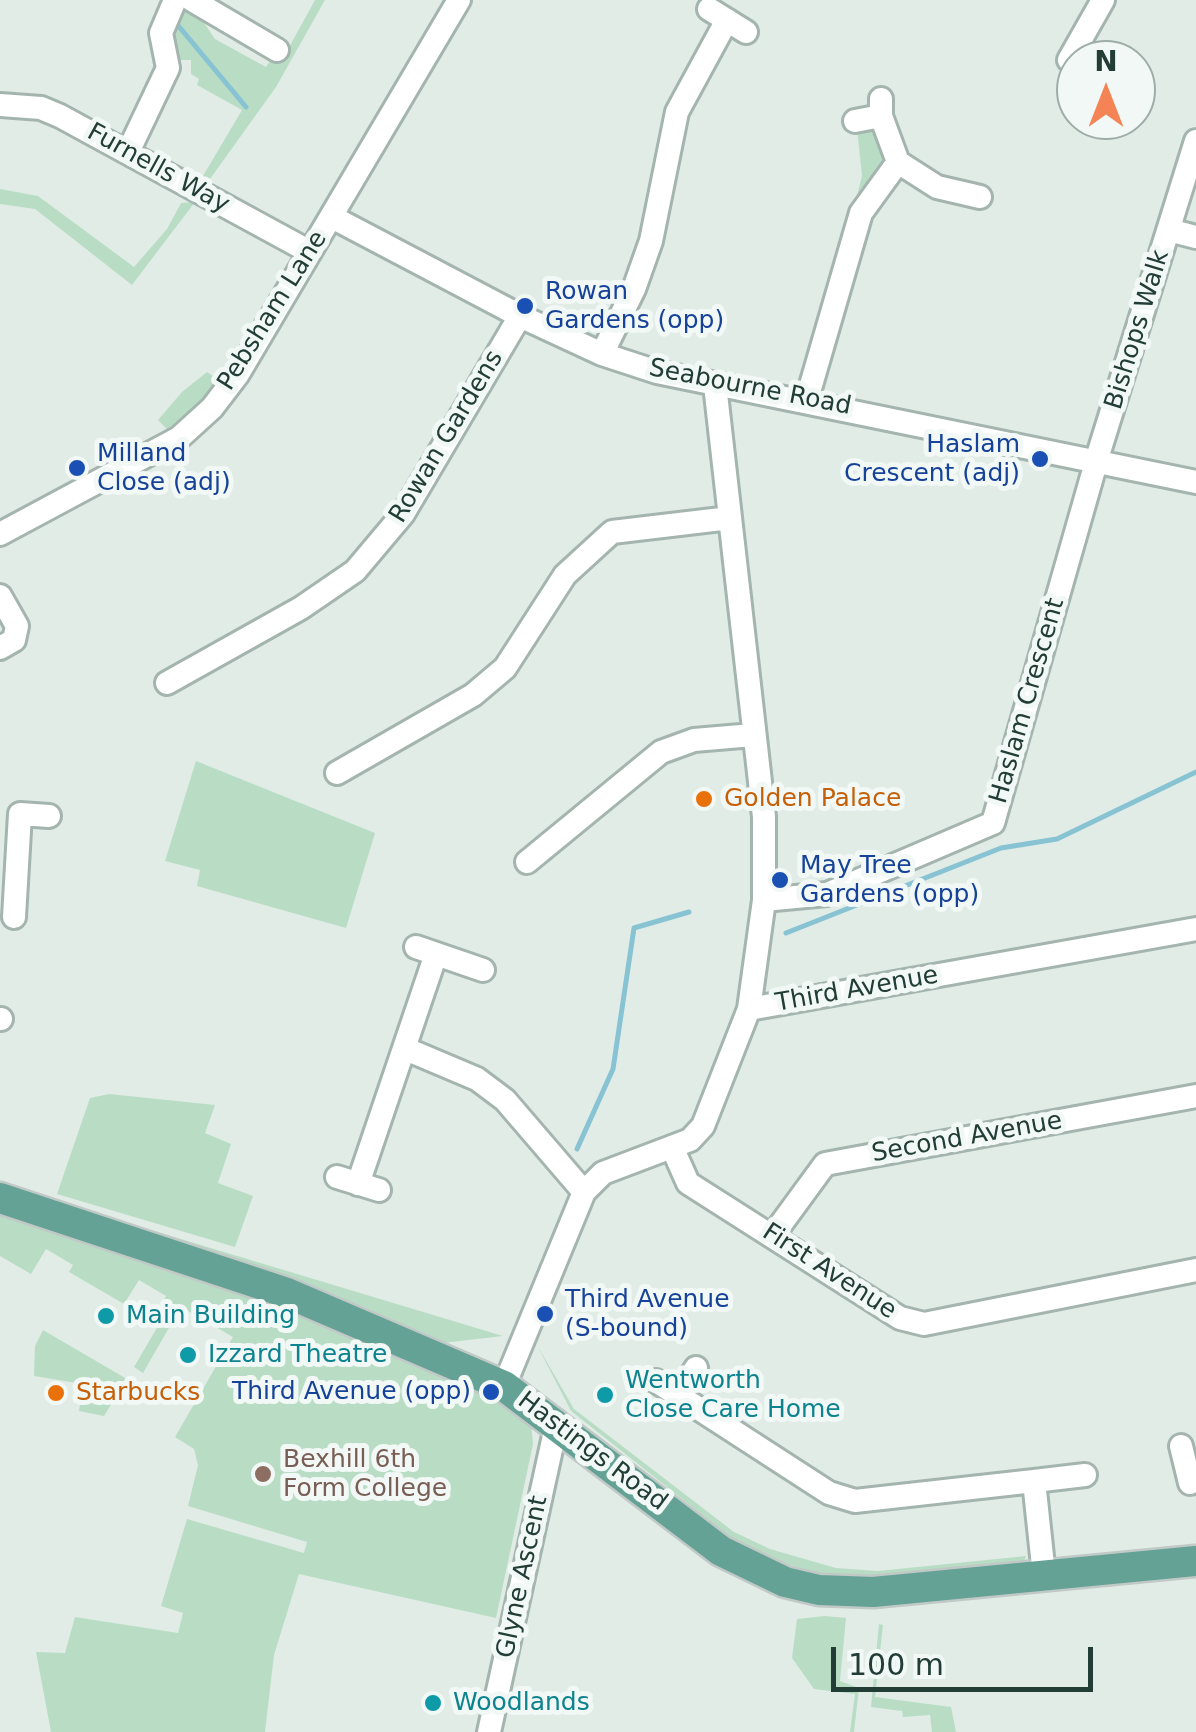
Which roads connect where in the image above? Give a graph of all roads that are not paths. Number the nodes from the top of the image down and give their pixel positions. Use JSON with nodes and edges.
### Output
{"nodes":[{"id":1,"x":175,"y":0,"type":"edge"},
{"id":2,"x":192,"y":0,"type":"edge"},
{"id":3,"x":458,"y":0,"type":"edge"},
{"id":4,"x":1103,"y":0,"type":"edge"},
{"id":5,"x":728,"y":20,"type":"dead end"},
{"id":6,"x":1078,"y":40,"type":"edge"},
{"id":7,"x":278,"y":50,"type":"dead end"},
{"id":8,"x":0,"y":105,"type":"edge"},
{"id":9,"x":855,"y":121,"type":"dead end"},
{"id":10,"x":1196,"y":142,"type":"edge"},
{"id":11,"x":128,"y":152,"type":"junction"},
{"id":12,"x":898,"y":162,"type":"junction"},
{"id":13,"x":980,"y":196,"type":"dead end"},
{"id":14,"x":332,"y":217,"type":"junction"},
{"id":15,"x":1168,"y":230,"type":"junction"},
{"id":16,"x":1196,"y":237,"type":"edge"},
{"id":17,"x":310,"y":252,"type":"junction"},
{"id":18,"x":520,"y":316,"type":"junction"},
{"id":19,"x":602,"y":354,"type":"junction"},
{"id":20,"x":715,"y":385,"type":"junction"},
{"id":21,"x":808,"y":400,"type":"junction"},
{"id":22,"x":1098,"y":460,"type":"junction"},
{"id":23,"x":1196,"y":482,"type":"edge"},
{"id":24,"x":730,"y":518,"type":"junction"},
{"id":25,"x":0,"y":534,"type":"edge"},
{"id":26,"x":0,"y":596,"type":"edge"},
{"id":27,"x":0,"y":648,"type":"edge"},
{"id":28,"x":167,"y":683,"type":"dead end"},
{"id":29,"x":753,"y":735,"type":"junction"},
{"id":30,"x":336,"y":773,"type":"dead end"},
{"id":31,"x":10,"y":814,"type":"edge"},
{"id":32,"x":49,"y":816,"type":"dead end"},
{"id":33,"x":532,"y":851,"type":"dead end"},
{"id":34,"x":764,"y":900,"type":"junction"},
{"id":35,"x":14,"y":918,"type":"dead end"},
{"id":36,"x":1196,"y":929,"type":"edge"},
{"id":37,"x":483,"y":970,"type":"dead end"},
{"id":38,"x":749,"y":1009,"type":"junction"},
{"id":39,"x":406,"y":1049,"type":"junction"},
{"id":40,"x":1196,"y":1096,"type":"edge"},
{"id":41,"x":672,"y":1147,"type":"junction"},
{"id":42,"x":358,"y":1184,"type":"dead end"},
{"id":43,"x":584,"y":1192,"type":"junction"},
{"id":44,"x":0,"y":1198,"type":"edge"},
{"id":45,"x":773,"y":1235,"type":"junction"},
{"id":46,"x":1196,"y":1270,"type":"edge"},
{"id":47,"x":696,"y":1368,"type":"dead end"},
{"id":48,"x":656,"y":1381,"type":"dead end"},
{"id":49,"x":504,"y":1386,"type":"junction"},
{"id":50,"x":678,"y":1395,"type":"junction"},
{"id":51,"x":557,"y":1422,"type":"junction"},
{"id":52,"x":1085,"y":1475,"type":"dead end"},
{"id":53,"x":1034,"y":1481,"type":"junction"},
{"id":54,"x":1196,"y":1561,"type":"edge"},
{"id":55,"x":1044,"y":1574,"type":"junction"},
{"id":56,"x":489,"y":1732,"type":"edge"}],
"edges":[{"from":1,"to":11,"type":"street"},
{"from":2,"to":7,"type":"street"},
{"from":3,"to":14,"type":"street","name":"Pebsham Lane"},
{"from":4,"to":6,"type":"street"},
{"from":5,"to":19,"type":"street"},
{"from":8,"to":11,"type":"street","name":"Furnells Way"},
{"from":9,"to":12,"type":"street"},
{"from":10,"to":15,"type":"street","name":"Bishops Walk"},
{"from":11,"to":17,"type":"street","name":"Furnells Way"},
{"from":12,"to":13,"type":"street"},
{"from":12,"to":21,"type":"street"},
{"from":14,"to":17,"type":"street","name":"Pebsham Lane"},
{"from":14,"to":18,"type":"street","name":"Seabourne Road"},
{"from":15,"to":16,"type":"street"},
{"from":15,"to":22,"type":"street","name":"Bishops Walk"},
{"from":17,"to":25,"type":"street","name":"Pebsham Lane"},
{"from":18,"to":19,"type":"street","name":"Seabourne Road"},
{"from":18,"to":28,"type":"street","name":"Rowan Gardens"},
{"from":19,"to":20,"type":"street","name":"Seabourne Road"},
{"from":20,"to":21,"type":"street","name":"Seabourne Road"},
{"from":20,"to":24,"type":"street"},
{"from":21,"to":22,"type":"street","name":"Seabourne Road"},
{"from":22,"to":23,"type":"street","name":"Seabourne Road"},
{"from":22,"to":34,"type":"street","name":"Haslam Crescent"},
{"from":24,"to":29,"type":"street"},
{"from":24,"to":30,"type":"street"},
{"from":26,"to":27,"type":"street"},
{"from":29,"to":33,"type":"street"},
{"from":29,"to":34,"type":"street"},
{"from":31,"to":32,"type":"street"},
{"from":31,"to":35,"type":"street"},
{"from":34,"to":38,"type":"street"},
{"from":36,"to":38,"type":"street","name":"Third Avenue"},
{"from":37,"to":39,"type":"street"},
{"from":38,"to":41,"type":"street","name":"Third Avenue"},
{"from":39,"to":42,"type":"street"},
{"from":39,"to":43,"type":"street"},
{"from":40,"to":45,"type":"street","name":"Second Avenue"},
{"from":41,"to":43,"type":"street","name":"Third Avenue"},
{"from":41,"to":45,"type":"street","name":"First Avenue"},
{"from":43,"to":49,"type":"street"},
{"from":44,"to":49,"type":"main road","name":"Hastings Road"},
{"from":45,"to":46,"type":"street","name":"First Avenue"},
{"from":47,"to":50,"type":"street"},
{"from":48,"to":50,"type":"street"},
{"from":49,"to":51,"type":"main road","name":"Hastings Road"},
{"from":50,"to":53,"type":"street"},
{"from":51,"to":55,"type":"main road","name":"Hastings Road"},
{"from":51,"to":56,"type":"street","name":"Glyne Ascent"},
{"from":52,"to":53,"type":"street"},
{"from":53,"to":55,"type":"street"},
{"from":54,"to":55,"type":"main road","name":"Hastings Road"}]}
